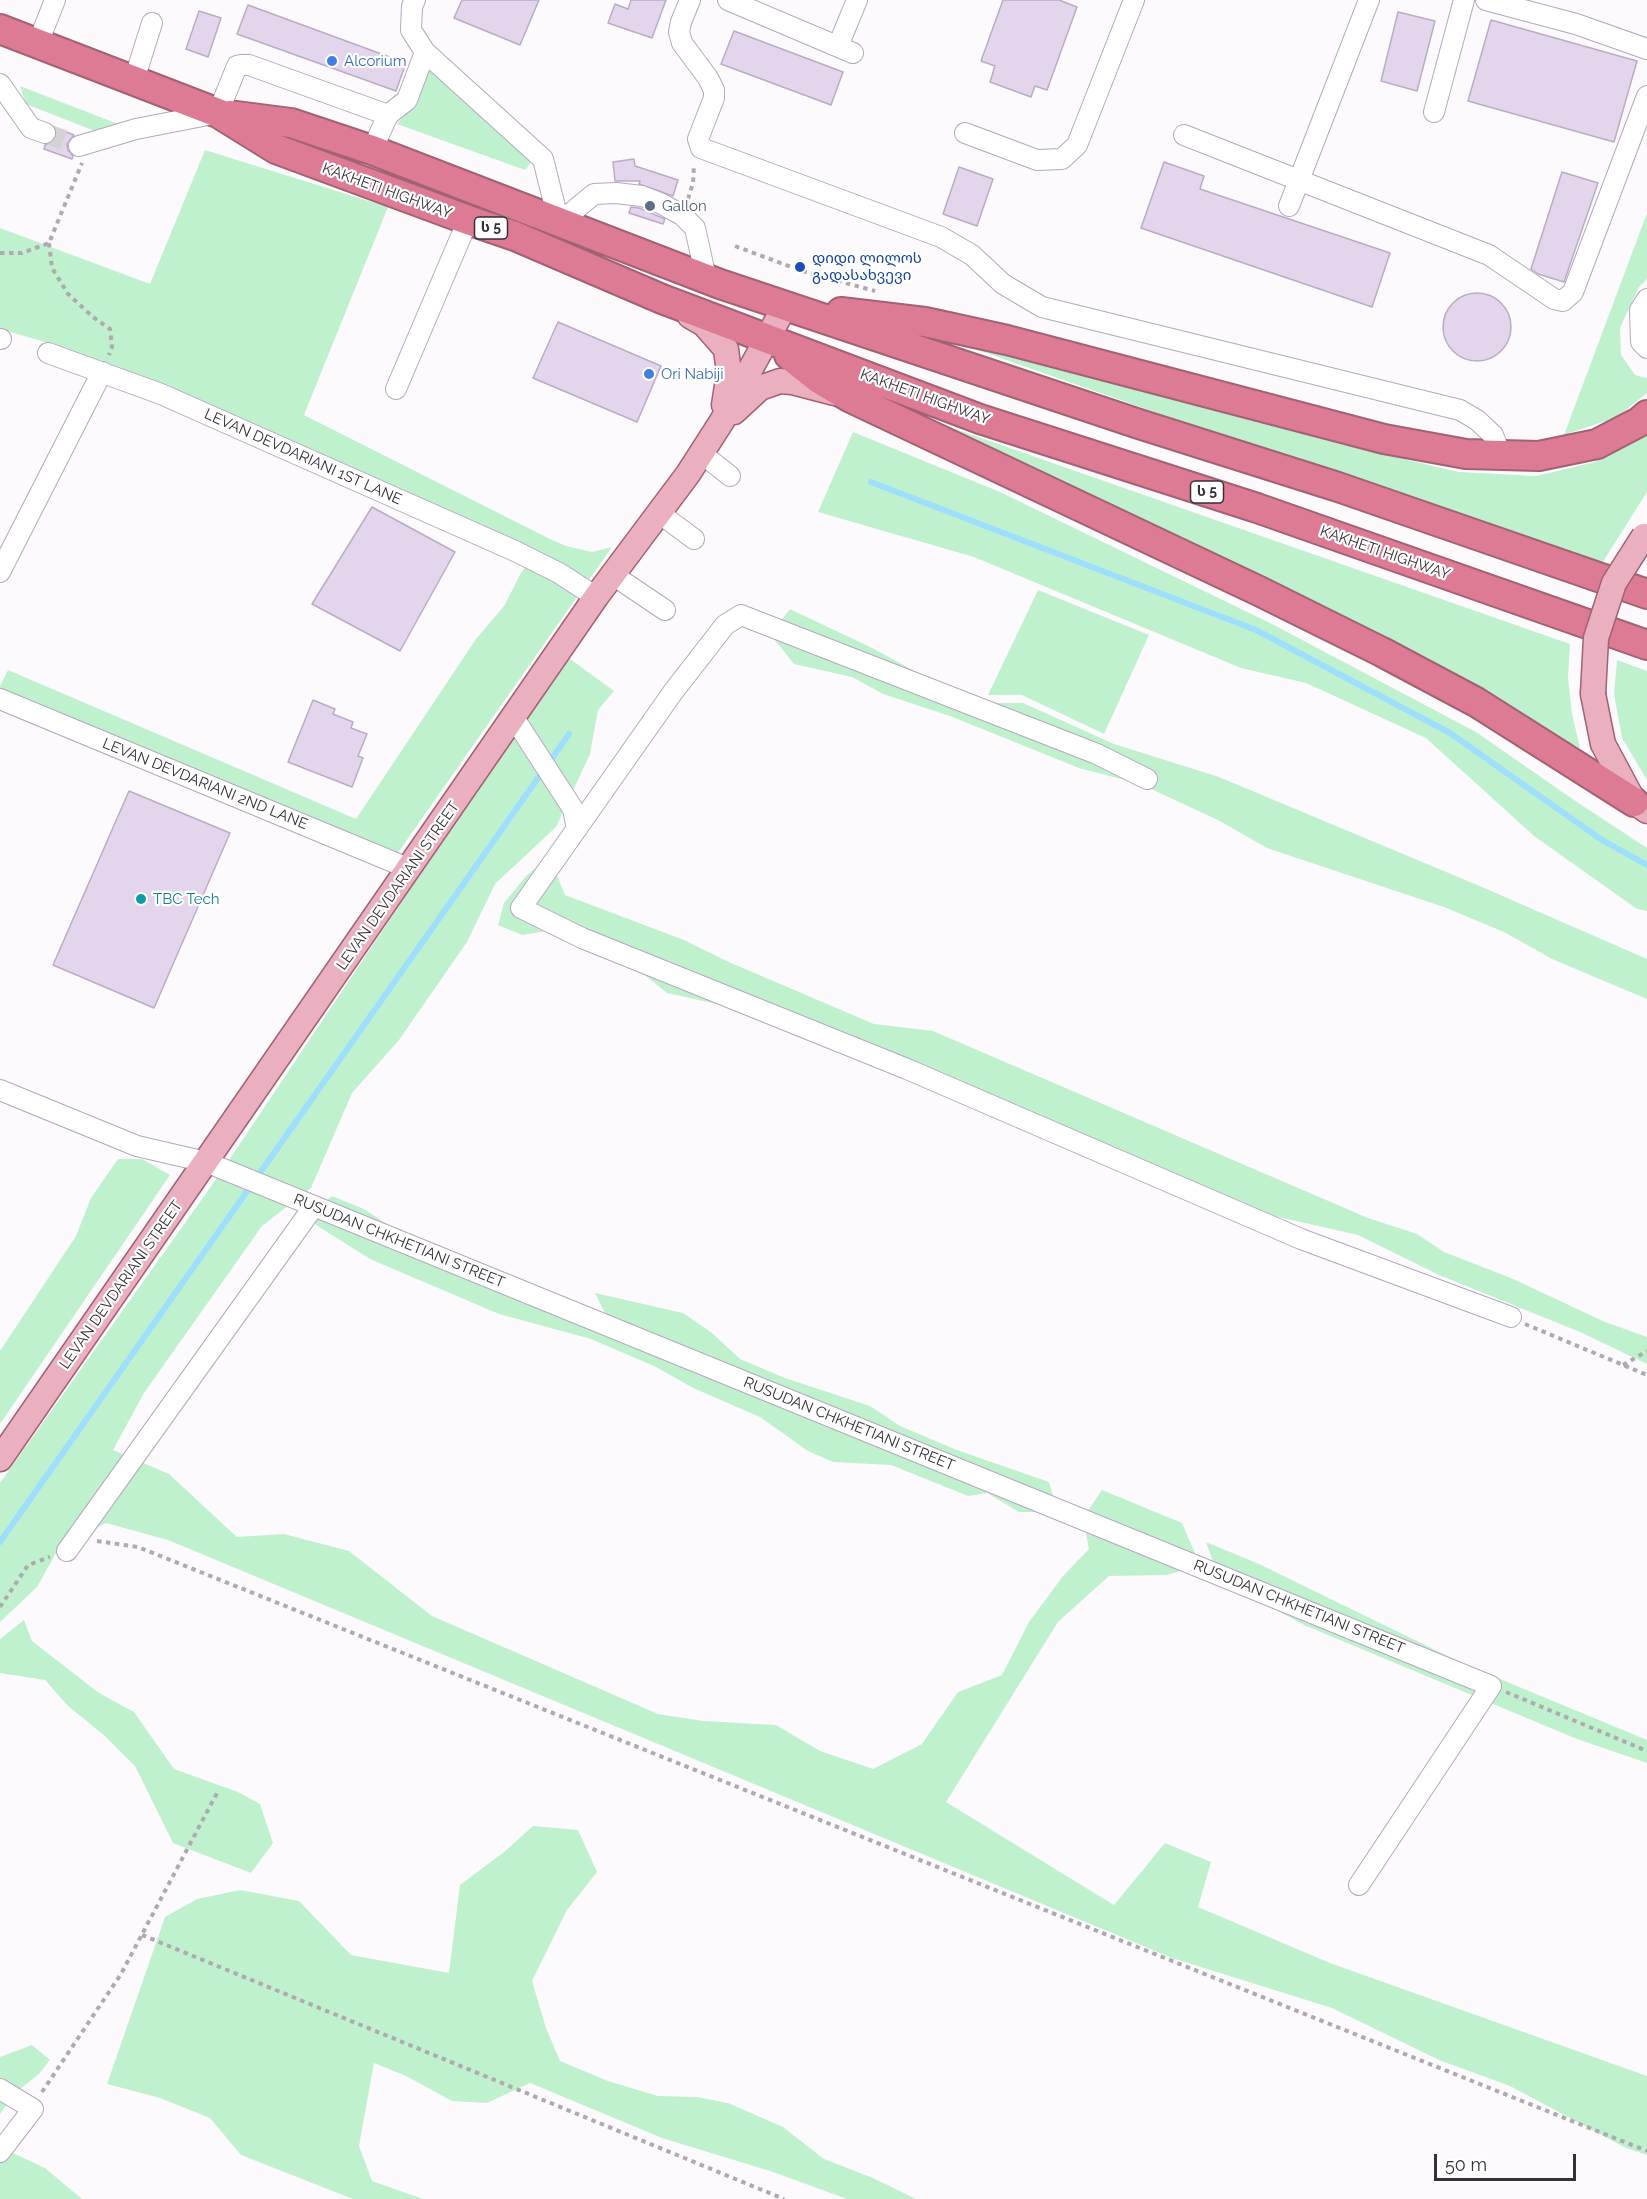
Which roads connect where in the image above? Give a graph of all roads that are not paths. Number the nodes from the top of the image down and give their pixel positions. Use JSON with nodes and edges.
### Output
{"nodes":[{"id":1,"x":690,"y":0,"type":"edge"},
{"id":2,"x":728,"y":0,"type":"edge"},
{"id":3,"x":857,"y":0,"type":"edge"},
{"id":4,"x":1134,"y":0,"type":"edge"},
{"id":5,"x":1369,"y":0,"type":"edge"},
{"id":6,"x":1464,"y":0,"type":"edge"},
{"id":7,"x":1486,"y":0,"type":"edge"},
{"id":8,"x":50,"y":2,"type":"edge"},
{"id":9,"x":408,"y":2,"type":"edge"},
{"id":10,"x":152,"y":23,"type":"dead end"},
{"id":11,"x":0,"y":29,"type":"edge"},
{"id":12,"x":38,"y":43,"type":"junction"},
{"id":13,"x":1647,"y":49,"type":"edge"},
{"id":14,"x":424,"y":52,"type":"junction"},
{"id":15,"x":134,"y":80,"type":"junction"},
{"id":16,"x":0,"y":84,"type":"edge"},
{"id":17,"x":1647,"y":96,"type":"edge"},
{"id":18,"x":1434,"y":112,"type":"dead end"},
{"id":19,"x":218,"y":113,"type":"junction"},
{"id":20,"x":388,"y":115,"type":"junction"},
{"id":21,"x":45,"y":133,"type":"tunnel mouth"},
{"id":22,"x":965,"y":133,"type":"dead end"},
{"id":23,"x":1185,"y":135,"type":"dead end"},
{"id":24,"x":85,"y":144,"type":"tunnel mouth"},
{"id":25,"x":372,"y":150,"type":"junction"},
{"id":26,"x":1299,"y":181,"type":"junction"},
{"id":27,"x":1289,"y":207,"type":"dead end"},
{"id":28,"x":468,"y":220,"type":"junction"},
{"id":29,"x":559,"y":222,"type":"junction"},
{"id":30,"x":706,"y":278,"type":"junction"},
{"id":31,"x":662,"y":299,"type":"junction"},
{"id":32,"x":1647,"y":299,"type":"edge"},
{"id":33,"x":785,"y":306,"type":"junction"},
{"id":34,"x":767,"y":338,"type":"junction"},
{"id":35,"x":1647,"y":348,"type":"edge"},
{"id":36,"x":48,"y":353,"type":"dead end"},
{"id":37,"x":102,"y":372,"type":"junction"},
{"id":38,"x":396,"y":388,"type":"dead end"},
{"id":39,"x":849,"y":397,"type":"junction"},
{"id":40,"x":1647,"y":415,"type":"edge"},
{"id":41,"x":722,"y":421,"type":"junction"},
{"id":42,"x":702,"y":453,"type":"junction"},
{"id":43,"x":1501,"y":455,"type":"junction"},
{"id":44,"x":730,"y":476,"type":"dead end"},
{"id":45,"x":659,"y":513,"type":"junction"},
{"id":46,"x":1645,"y":533,"type":"edge"},
{"id":47,"x":694,"y":539,"type":"dead end"},
{"id":48,"x":0,"y":572,"type":"edge"},
{"id":49,"x":613,"y":574,"type":"junction"},
{"id":50,"x":1647,"y":594,"type":"edge"},
{"id":51,"x":596,"y":597,"type":"junction"},
{"id":52,"x":665,"y":610,"type":"dead end"},
{"id":53,"x":1647,"y":645,"type":"edge"},
{"id":54,"x":0,"y":699,"type":"edge"},
{"id":55,"x":514,"y":718,"type":"junction"},
{"id":56,"x":1147,"y":779,"type":"dead end"},
{"id":57,"x":1641,"y":807,"type":"edge"},
{"id":58,"x":577,"y":829,"type":"junction"},
{"id":59,"x":410,"y":869,"type":"junction"},
{"id":60,"x":0,"y":1090,"type":"edge"},
{"id":61,"x":207,"y":1162,"type":"junction"},
{"id":62,"x":314,"y":1206,"type":"junction"},
{"id":63,"x":1511,"y":1317,"type":"road end"},
{"id":64,"x":0,"y":1459,"type":"edge"},
{"id":65,"x":67,"y":1551,"type":"road end"},
{"id":66,"x":1359,"y":1885,"type":"dead end"},
{"id":67,"x":0,"y":2089,"type":"edge"},
{"id":68,"x":0,"y":2152,"type":"edge"}],
"edges":[{"from":1,"to":43,"type":"street"},
{"from":2,"to":3,"type":"street"},
{"from":4,"to":22,"type":"street"},
{"from":5,"to":26,"type":"street"},
{"from":6,"to":18,"type":"street"},
{"from":7,"to":13,"type":"street"},
{"from":8,"to":12,"type":"street"},
{"from":9,"to":14,"type":"street"},
{"from":10,"to":15,"type":"street"},
{"from":11,"to":12,"type":"highway","name":"KAKHETI HIGHWAY","number":"ს 5"},
{"from":12,"to":15,"type":"highway","name":"KAKHETI HIGHWAY","number":"ს 5"},
{"from":14,"to":20,"type":"street"},
{"from":14,"to":29,"type":"street"},
{"from":15,"to":19,"type":"highway","name":"KAKHETI HIGHWAY","number":"ს 5"},
{"from":16,"to":21,"type":"street"},
{"from":17,"to":26,"type":"street"},
{"from":19,"to":20,"type":"street"},
{"from":19,"to":24,"type":"street"},
{"from":19,"to":25,"type":"highway","name":"KAKHETI HIGHWAY","number":"ს 5"},
{"from":19,"to":28,"type":"highway","name":"KAKHETI HIGHWAY","number":"ს 5"},
{"from":20,"to":25,"type":"street"},
{"from":23,"to":26,"type":"street"},
{"from":25,"to":29,"type":"highway","name":"KAKHETI HIGHWAY","number":"ს 5"},
{"from":26,"to":27,"type":"street"},
{"from":28,"to":31,"type":"highway","name":"KAKHETI HIGHWAY","number":"ს 5"},
{"from":28,"to":38,"type":"street"},
{"from":29,"to":30,"type":"highway","name":"KAKHETI HIGHWAY","number":"ს 5"},
{"from":29,"to":30,"type":"street"},
{"from":30,"to":33,"type":"highway","name":"KAKHETI HIGHWAY","number":"ს 5"},
{"from":31,"to":34,"type":"highway","name":"KAKHETI HIGHWAY","number":"ს 5"},
{"from":31,"to":41,"type":"main road"},
{"from":32,"to":35,"type":"street"},
{"from":33,"to":34,"type":"main road","name":"LEVAN DEVDARIANI STREET"},
{"from":33,"to":43,"type":"highway"},
{"from":33,"to":50,"type":"highway","name":"KAKHETI HIGHWAY","number":"ს 5"},
{"from":34,"to":39,"type":"highway"},
{"from":34,"to":41,"type":"main road","name":"LEVAN DEVDARIANI STREET"},
{"from":34,"to":53,"type":"highway","name":"KAKHETI HIGHWAY","number":"ს 5"},
{"from":36,"to":37,"type":"street","name":"LEVAN DEVDARIANI 1ST LANE"},
{"from":37,"to":48,"type":"street"},
{"from":37,"to":51,"type":"street","name":"LEVAN DEVDARIANI 1ST LANE"},
{"from":39,"to":41,"type":"main road"},
{"from":39,"to":57,"type":"highway"},
{"from":40,"to":43,"type":"highway"},
{"from":41,"to":42,"type":"main road","name":"LEVAN DEVDARIANI STREET"},
{"from":42,"to":44,"type":"street"},
{"from":42,"to":45,"type":"main road","name":"LEVAN DEVDARIANI STREET"},
{"from":45,"to":47,"type":"street"},
{"from":45,"to":49,"type":"main road","name":"LEVAN DEVDARIANI STREET"},
{"from":46,"to":57,"type":"main road","bridge":true},
{"from":49,"to":51,"type":"main road","name":"LEVAN DEVDARIANI STREET"},
{"from":49,"to":52,"type":"street"},
{"from":51,"to":55,"type":"main road","name":"LEVAN DEVDARIANI STREET"},
{"from":54,"to":59,"type":"street","name":"LEVAN DEVDARIANI 2ND LANE"},
{"from":55,"to":58,"type":"street"},
{"from":55,"to":59,"type":"main road","name":"LEVAN DEVDARIANI STREET"},
{"from":56,"to":58,"type":"street"},
{"from":58,"to":63,"type":"street"},
{"from":59,"to":61,"type":"main road","name":"LEVAN DEVDARIANI STREET"},
{"from":60,"to":61,"type":"street","name":"RUSUDAN CHKHETIANI STREET"},
{"from":61,"to":62,"type":"street","name":"RUSUDAN CHKHETIANI STREET"},
{"from":61,"to":64,"type":"main road","name":"LEVAN DEVDARIANI STREET"},
{"from":62,"to":65,"type":"street"},
{"from":62,"to":66,"type":"street","name":"RUSUDAN CHKHETIANI STREET"},
{"from":67,"to":68,"type":"street"}]}
